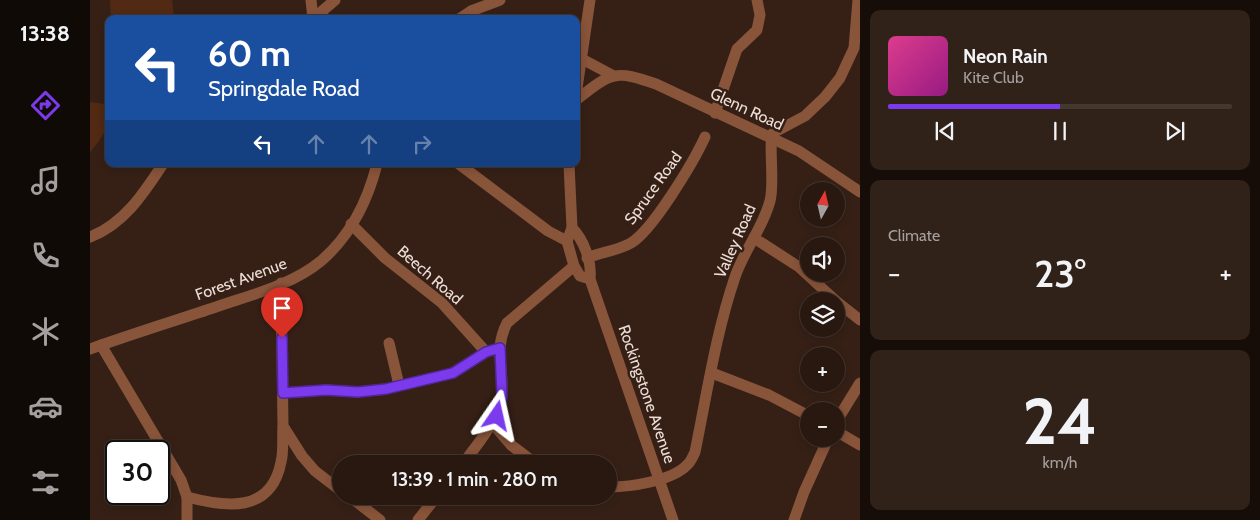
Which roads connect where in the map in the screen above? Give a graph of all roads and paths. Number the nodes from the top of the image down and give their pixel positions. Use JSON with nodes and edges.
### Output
{"nodes":[{"id":1,"x":311,"y":0,"type":"edge"},
{"id":2,"x":500,"y":0,"type":"edge"},
{"id":3,"x":590,"y":0,"type":"edge"},
{"id":4,"x":757,"y":0,"type":"edge"},
{"id":5,"x":858,"y":0,"type":"edge"},
{"id":6,"x":332,"y":2,"type":"edge"},
{"id":7,"x":483,"y":3,"type":"edge"},
{"id":8,"x":313,"y":15,"type":"edge"},
{"id":9,"x":317,"y":15,"type":"edge"},
{"id":10,"x":465,"y":15,"type":"edge"},
{"id":11,"x":582,"y":58,"type":"junction"},
{"id":12,"x":580,"y":70,"type":"edge"},
{"id":13,"x":612,"y":75,"type":"junction"},
{"id":14,"x":580,"y":97,"type":"edge"},
{"id":15,"x":715,"y":113,"type":"junction"},
{"id":16,"x":705,"y":137,"type":"dead end"},
{"id":17,"x":770,"y":138,"type":"junction"},
{"id":18,"x":161,"y":167,"type":"edge"},
{"id":19,"x":376,"y":167,"type":"edge"},
{"id":20,"x":463,"y":167,"type":"edge"},
{"id":21,"x":569,"y":167,"type":"edge"},
{"id":22,"x":860,"y":192,"type":"edge"},
{"id":23,"x":351,"y":224,"type":"junction"},
{"id":24,"x":572,"y":228,"type":"junction"},
{"id":25,"x":90,"y":237,"type":"edge"},
{"id":26,"x":754,"y":238,"type":"junction"},
{"id":27,"x":567,"y":241,"type":"junction"},
{"id":28,"x":587,"y":258,"type":"junction"},
{"id":29,"x":574,"y":266,"type":"junction"},
{"id":30,"x":590,"y":279,"type":"junction"},
{"id":31,"x":281,"y":283,"type":"junction"},
{"id":32,"x":826,"y":292,"type":"edge"},
{"id":33,"x":845,"y":308,"type":"edge"},
{"id":34,"x":860,"y":320,"type":"edge"},
{"id":35,"x":389,"y":343,"type":"dead end"},
{"id":36,"x":96,"y":347,"type":"edge"},
{"id":37,"x":500,"y":348,"type":"junction"},
{"id":38,"x":486,"y":352,"type":"junction"},
{"id":39,"x":712,"y":373,"type":"junction"},
{"id":40,"x":860,"y":383,"type":"edge"},
{"id":41,"x":399,"y":385,"type":"junction"},
{"id":42,"x":283,"y":393,"type":"junction"},
{"id":43,"x":845,"y":407,"type":"edge"},
{"id":44,"x":800,"y":411,"type":"edge"},
{"id":45,"x":492,"y":423,"type":"junction"},
{"id":46,"x":282,"y":426,"type":"junction"},
{"id":47,"x":845,"y":436,"type":"edge"},
{"id":48,"x":860,"y":445,"type":"edge"},
{"id":49,"x":824,"y":447,"type":"edge"},
{"id":50,"x":469,"y":455,"type":"edge"},
{"id":51,"x":524,"y":455,"type":"edge"},
{"id":52,"x":659,"y":479,"type":"junction"},
{"id":53,"x":332,"y":484,"type":"edge"},
{"id":54,"x":617,"y":488,"type":"edge"},
{"id":55,"x":187,"y":497,"type":"junction"},
{"id":56,"x":361,"y":505,"type":"edge"},
{"id":57,"x":430,"y":505,"type":"edge"},
{"id":58,"x":187,"y":520,"type":"edge"},
{"id":59,"x":380,"y":520,"type":"edge"},
{"id":60,"x":418,"y":520,"type":"edge"},
{"id":61,"x":673,"y":520,"type":"edge"},
{"id":62,"x":794,"y":520,"type":"edge"}],
"edges":[{"from":1,"to":8,"type":"street"},
{"from":2,"to":7,"type":"street"},
{"from":3,"to":11,"type":"street"},
{"from":4,"to":15,"type":"street"},
{"from":5,"to":17,"type":"street"},
{"from":6,"to":9,"type":"street"},
{"from":7,"to":10,"type":"street"},
{"from":11,"to":12,"type":"street"},
{"from":11,"to":13,"type":"street","name":"Glenn Road"},
{"from":13,"to":14,"type":"street"},
{"from":13,"to":15,"type":"street","name":"Glenn Road"},
{"from":15,"to":17,"type":"street","name":"Glenn Road"},
{"from":16,"to":28,"type":"street","name":"Spruce Road"},
{"from":17,"to":22,"type":"street","name":"Glenn Road"},
{"from":17,"to":26,"type":"street","name":"Valley Road"},
{"from":18,"to":25,"type":"street"},
{"from":19,"to":23,"type":"street","name":"Forest Avenue"},
{"from":20,"to":27,"type":"street"},
{"from":21,"to":24,"type":"street","name":"Rockingstone Avenue"},
{"from":23,"to":31,"type":"street","name":"Forest Avenue"},
{"from":23,"to":38,"type":"street","name":"Beech Road"},
{"from":24,"to":27,"type":"street","name":"Rockingstone Avenue"},
{"from":24,"to":28,"type":"street","name":"Rockingstone Avenue"},
{"from":26,"to":32,"type":"street"},
{"from":26,"to":39,"type":"street","name":"Valley Road"},
{"from":27,"to":29,"type":"street"},
{"from":28,"to":30,"type":"street","name":"Rockingstone Avenue"},
{"from":29,"to":30,"type":"street"},
{"from":29,"to":37,"type":"street"},
{"from":30,"to":52,"type":"street","name":"Rockingstone Avenue"},
{"from":31,"to":36,"type":"street","name":"Forest Avenue"},
{"from":31,"to":42,"type":"street"},
{"from":33,"to":34,"type":"street"},
{"from":35,"to":41,"type":"street"},
{"from":36,"to":55,"type":"street"},
{"from":37,"to":38,"type":"street"},
{"from":37,"to":45,"type":"street"},
{"from":38,"to":41,"type":"street"},
{"from":39,"to":44,"type":"street"},
{"from":39,"to":52,"type":"street","name":"Valley Road"},
{"from":40,"to":43,"type":"street"},
{"from":41,"to":42,"type":"street"},
{"from":42,"to":46,"type":"street"},
{"from":45,"to":50,"type":"street"},
{"from":45,"to":51,"type":"street"},
{"from":46,"to":53,"type":"street"},
{"from":46,"to":55,"type":"street"},
{"from":47,"to":48,"type":"street"},
{"from":49,"to":62,"type":"street"},
{"from":52,"to":54,"type":"street","name":"Valley Road"},
{"from":52,"to":61,"type":"street","name":"Rockingstone Avenue"},
{"from":55,"to":58,"type":"street"},
{"from":56,"to":59,"type":"street"},
{"from":57,"to":60,"type":"street"}]}
